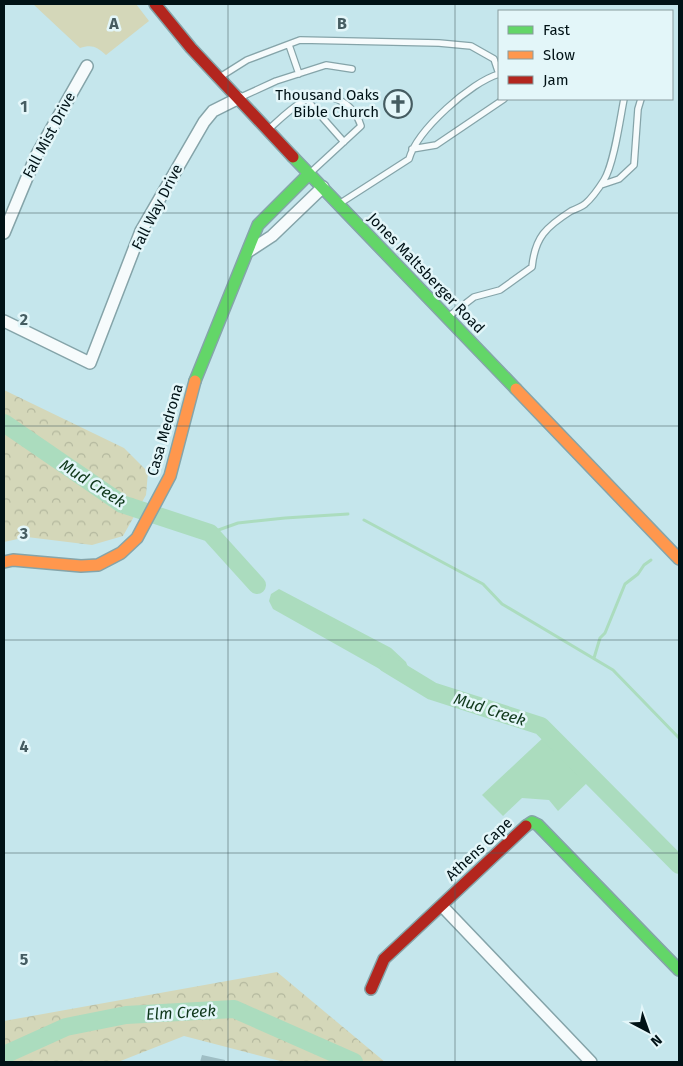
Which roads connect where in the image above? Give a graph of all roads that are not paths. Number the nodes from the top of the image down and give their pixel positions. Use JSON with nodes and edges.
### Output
{"nodes":[{"id":1,"x":155,"y":4,"type":"edge"},
{"id":2,"x":289,"y":44,"type":"junction"},
{"id":3,"x":86,"y":66,"type":"dead end"},
{"id":4,"x":352,"y":70,"type":"dead end"},
{"id":5,"x":498,"y":71,"type":"edge"},
{"id":6,"x":299,"y":74,"type":"junction"},
{"id":7,"x":498,"y":74,"type":"edge"},
{"id":8,"x":220,"y":77,"type":"junction"},
{"id":9,"x":239,"y":98,"type":"junction"},
{"id":10,"x":307,"y":100,"type":"junction"},
{"id":11,"x":503,"y":100,"type":"edge"},
{"id":12,"x":624,"y":100,"type":"edge"},
{"id":13,"x":641,"y":100,"type":"edge"},
{"id":14,"x":268,"y":129,"type":"junction"},
{"id":15,"x":344,"y":142,"type":"junction"},
{"id":16,"x":412,"y":150,"type":"junction"},
{"id":17,"x":309,"y":174,"type":"junction"},
{"id":18,"x":600,"y":185,"type":"junction"},
{"id":19,"x":323,"y":187,"type":"junction"},
{"id":20,"x":281,"y":202,"type":"junction"},
{"id":21,"x":339,"y":204,"type":"junction"},
{"id":22,"x":294,"y":215,"type":"junction"},
{"id":23,"x":4,"y":233,"type":"edge"},
{"id":24,"x":249,"y":251,"type":"junction"},
{"id":25,"x":448,"y":317,"type":"junction"},
{"id":26,"x":4,"y":321,"type":"edge"},
{"id":27,"x":679,"y":560,"type":"edge"},
{"id":28,"x":4,"y":562,"type":"edge"},
{"id":29,"x":442,"y":906,"type":"junction"},
{"id":30,"x":679,"y":970,"type":"edge"},
{"id":31,"x":370,"y":989,"type":"dead end"},
{"id":32,"x":591,"y":1062,"type":"edge"}],
"edges":[{"from":1,"to":8,"type":"street","name":"Jones Maltsberger Road"},
{"from":2,"to":5,"type":"lane"},
{"from":2,"to":6,"type":"lane"},
{"from":2,"to":8,"type":"lane"},
{"from":3,"to":23,"type":"street","name":"Fall Mist Drive"},
{"from":4,"to":6,"type":"lane"},
{"from":6,"to":9,"type":"lane"},
{"from":7,"to":16,"type":"lane"},
{"from":8,"to":9,"type":"street","name":"Jones Maltsberger Road"},
{"from":9,"to":14,"type":"street","name":"Jones Maltsberger Road"},
{"from":9,"to":26,"type":"street","name":"Fall Way Drive"},
{"from":10,"to":14,"type":"lane"},
{"from":10,"to":15,"type":"lane"},
{"from":10,"to":15,"type":"lane"},
{"from":11,"to":16,"type":"lane"},
{"from":12,"to":18,"type":"lane"},
{"from":13,"to":18,"type":"lane"},
{"from":14,"to":17,"type":"street","name":"Jones Maltsberger Road"},
{"from":15,"to":17,"type":"lane"},
{"from":16,"to":21,"type":"lane"},
{"from":17,"to":19,"type":"street","name":"Jones Maltsberger Road"},
{"from":17,"to":20,"type":"street","name":"Casa Medrona"},
{"from":18,"to":25,"type":"lane"},
{"from":19,"to":21,"type":"street","name":"Jones Maltsberger Road"},
{"from":19,"to":22,"type":"street"},
{"from":20,"to":22,"type":"street"},
{"from":20,"to":24,"type":"street","name":"Casa Medrona"},
{"from":21,"to":25,"type":"street","name":"Jones Maltsberger Road"},
{"from":22,"to":24,"type":"street"},
{"from":24,"to":28,"type":"street","name":"Casa Medrona"},
{"from":25,"to":27,"type":"street","name":"Jones Maltsberger Road"},
{"from":29,"to":30,"type":"street","name":"Athens Cape"},
{"from":29,"to":31,"type":"street","name":"Athens Cape"},
{"from":29,"to":32,"type":"street"}]}
